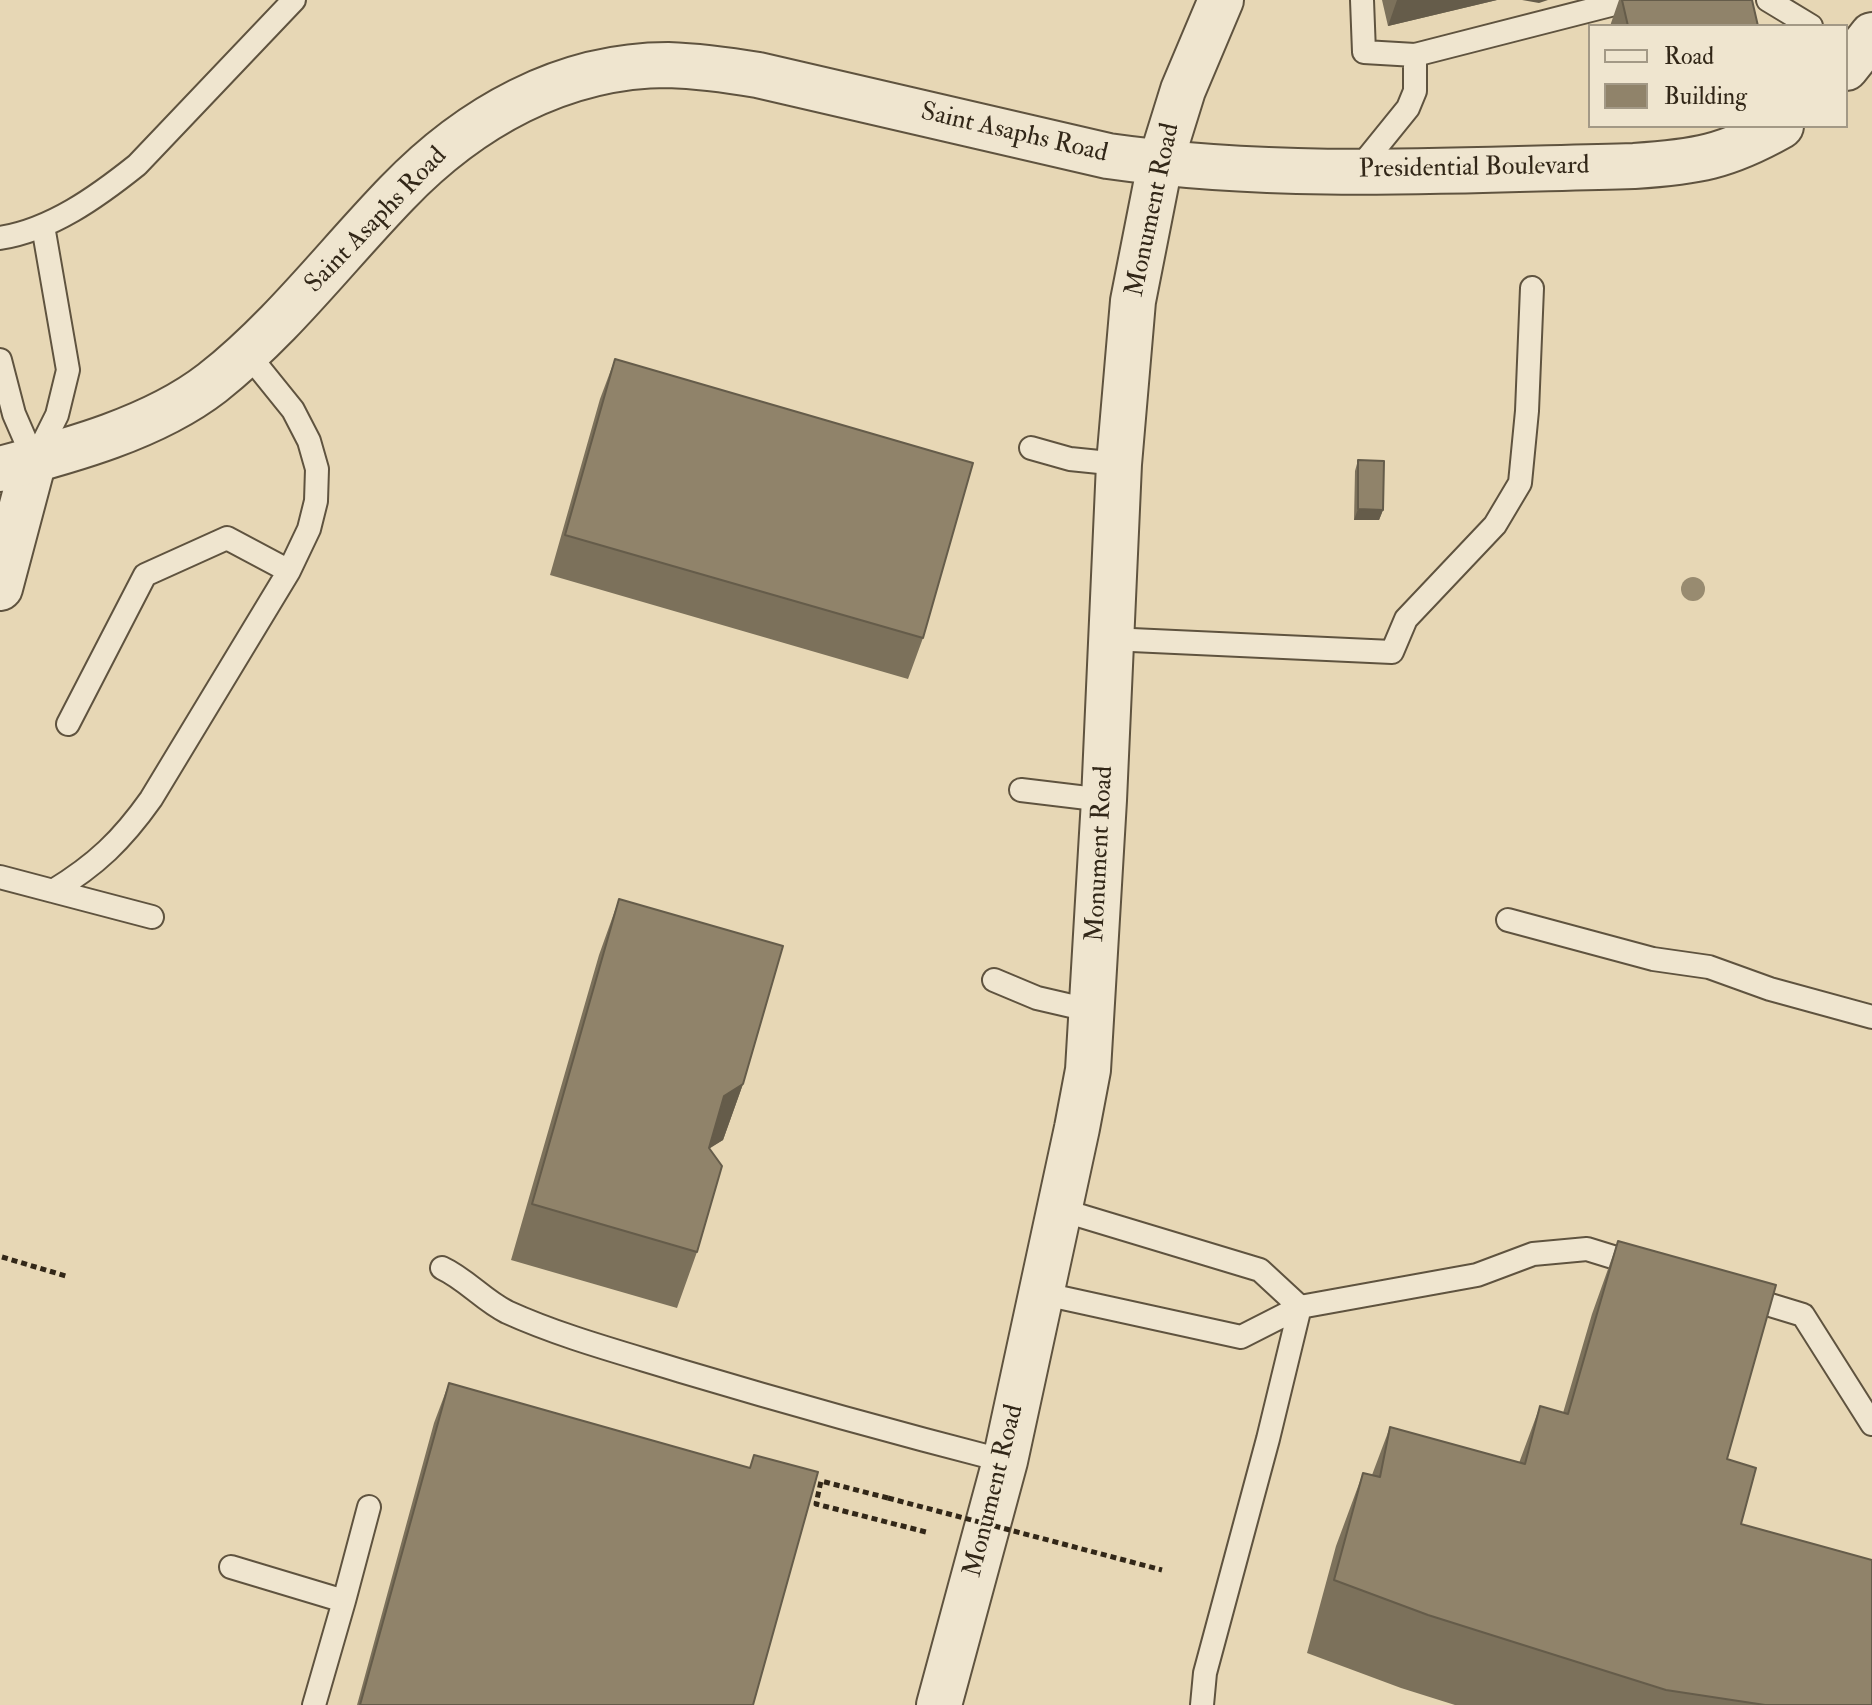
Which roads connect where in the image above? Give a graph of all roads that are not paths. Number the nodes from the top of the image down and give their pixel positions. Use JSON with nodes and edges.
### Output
{"nodes":[{"id":1,"x":294,"y":0,"type":"edge"},
{"id":2,"x":1221,"y":0,"type":"edge"},
{"id":3,"x":1362,"y":0,"type":"edge"},
{"id":4,"x":1630,"y":0,"type":"edge"},
{"id":5,"x":1768,"y":0,"type":"edge"},
{"id":6,"x":1808,"y":24,"type":"edge"},
{"id":7,"x":1415,"y":55,"type":"junction"},
{"id":8,"x":1777,"y":128,"type":"edge"},
{"id":9,"x":1160,"y":164,"type":"junction"},
{"id":10,"x":1357,"y":171,"type":"junction"},
{"id":11,"x":43,"y":226,"type":"junction"},
{"id":12,"x":0,"y":238,"type":"edge"},
{"id":13,"x":1532,"y":288,"type":"dead end"},
{"id":14,"x":247,"y":353,"type":"junction"},
{"id":15,"x":0,"y":360,"type":"edge"},
{"id":16,"x":1031,"y":448,"type":"dead end"},
{"id":17,"x":17,"y":464,"type":"edge"},
{"id":18,"x":1119,"y":464,"type":"junction"},
{"id":19,"x":289,"y":571,"type":"junction"},
{"id":20,"x":0,"y":588,"type":"edge"},
{"id":21,"x":1110,"y":639,"type":"junction"},
{"id":22,"x":68,"y":724,"type":"dead end"},
{"id":23,"x":1021,"y":790,"type":"dead end"},
{"id":24,"x":1104,"y":800,"type":"junction"},
{"id":25,"x":0,"y":877,"type":"edge"},
{"id":26,"x":53,"y":891,"type":"junction"},
{"id":27,"x":152,"y":917,"type":"dead end"},
{"id":28,"x":1508,"y":920,"type":"dead end"},
{"id":29,"x":994,"y":980,"type":"dead end"},
{"id":30,"x":1093,"y":1011,"type":"junction"},
{"id":31,"x":1872,"y":1017,"type":"edge"},
{"id":32,"x":1058,"y":1209,"type":"junction"},
{"id":33,"x":442,"y":1268,"type":"dead end"},
{"id":34,"x":1657,"y":1270,"type":"edge"},
{"id":35,"x":1729,"y":1292,"type":"edge"},
{"id":36,"x":1040,"y":1293,"type":"junction"},
{"id":37,"x":1300,"y":1307,"type":"junction"},
{"id":38,"x":1872,"y":1424,"type":"edge"},
{"id":39,"x":1005,"y":1461,"type":"junction"},
{"id":40,"x":369,"y":1507,"type":"dead end"},
{"id":41,"x":231,"y":1567,"type":"dead end"},
{"id":42,"x":344,"y":1601,"type":"junction"},
{"id":43,"x":314,"y":1705,"type":"edge"},
{"id":44,"x":939,"y":1705,"type":"edge"},
{"id":45,"x":1202,"y":1705,"type":"edge"}],
"edges":[{"from":1,"to":11,"type":"lane"},
{"from":2,"to":9,"type":"street","name":"Monument Road"},
{"from":3,"to":7,"type":"lane"},
{"from":4,"to":7,"type":"lane"},
{"from":5,"to":6,"type":"lane"},
{"from":7,"to":10,"type":"lane"},
{"from":8,"to":10,"type":"street","name":"Presidential Boulevard"},
{"from":9,"to":10,"type":"street","name":"Presidential Boulevard"},
{"from":9,"to":14,"type":"street","name":"Saint Asaphs Road"},
{"from":9,"to":18,"type":"street","name":"Monument Road"},
{"from":11,"to":12,"type":"lane"},
{"from":11,"to":17,"type":"lane"},
{"from":13,"to":21,"type":"lane"},
{"from":14,"to":17,"type":"street","name":"Saint Asaphs Road"},
{"from":14,"to":19,"type":"lane"},
{"from":15,"to":17,"type":"lane"},
{"from":16,"to":18,"type":"lane"},
{"from":17,"to":20,"type":"street"},
{"from":18,"to":21,"type":"street","name":"Monument Road"},
{"from":19,"to":22,"type":"lane"},
{"from":19,"to":26,"type":"lane"},
{"from":21,"to":24,"type":"street","name":"Monument Road"},
{"from":23,"to":24,"type":"lane"},
{"from":24,"to":30,"type":"street","name":"Monument Road"},
{"from":25,"to":26,"type":"lane"},
{"from":26,"to":27,"type":"lane"},
{"from":28,"to":31,"type":"lane"},
{"from":29,"to":30,"type":"lane"},
{"from":30,"to":32,"type":"street","name":"Monument Road"},
{"from":32,"to":36,"type":"street","name":"Monument Road"},
{"from":32,"to":37,"type":"lane"},
{"from":33,"to":39,"type":"lane"},
{"from":34,"to":37,"type":"lane"},
{"from":35,"to":38,"type":"lane"},
{"from":36,"to":37,"type":"lane"},
{"from":36,"to":39,"type":"street","name":"Monument Road"},
{"from":37,"to":45,"type":"lane"},
{"from":39,"to":44,"type":"street","name":"Monument Road"},
{"from":40,"to":42,"type":"lane"},
{"from":41,"to":42,"type":"lane"},
{"from":42,"to":43,"type":"lane"}]}
